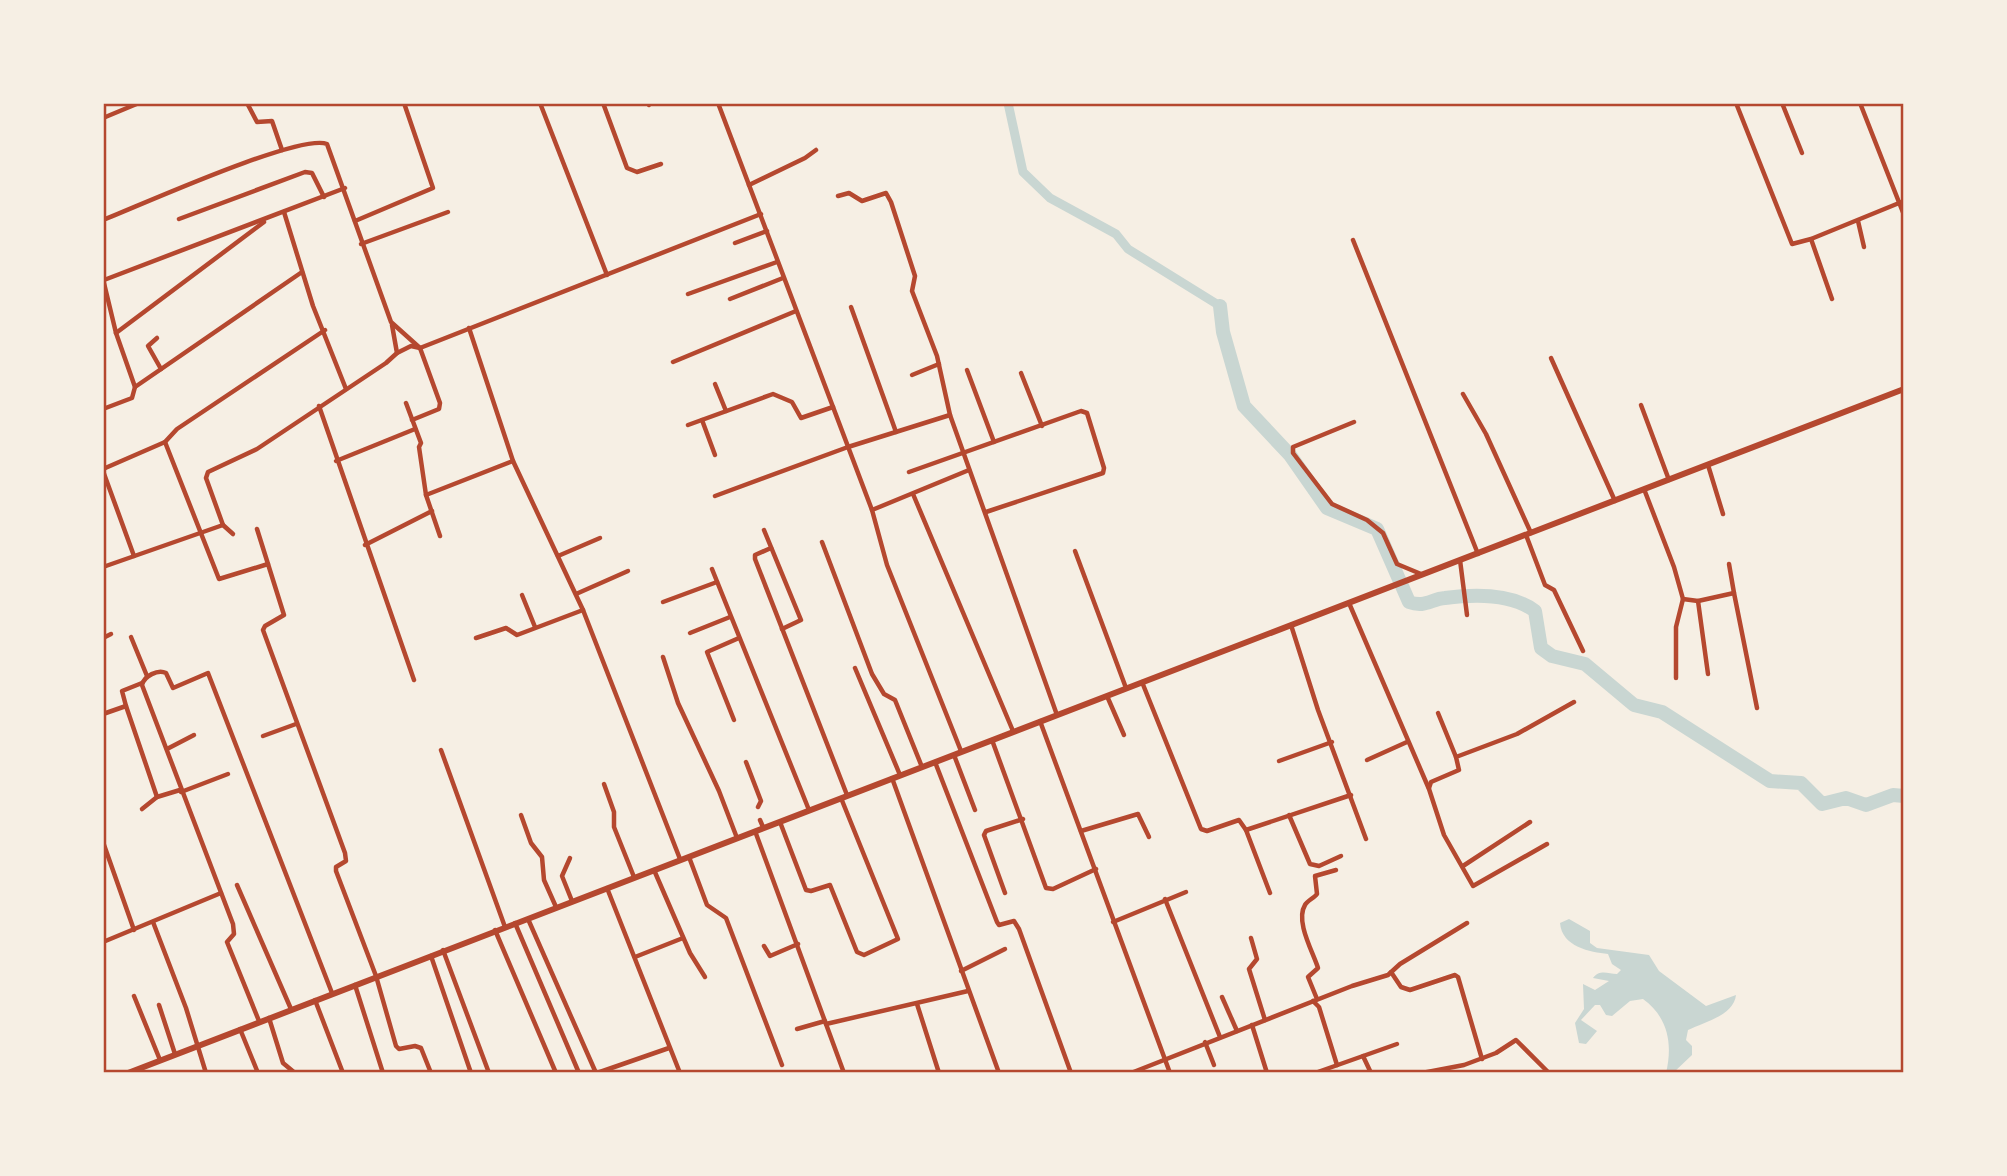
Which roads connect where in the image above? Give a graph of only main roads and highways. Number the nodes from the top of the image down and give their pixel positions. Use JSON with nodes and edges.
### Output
{"nodes":[{"id":1,"x":1904,"y":390,"type":"edge"},
{"id":2,"x":128,"y":1073,"type":"edge"}],
"edges":[{"from":1,"to":2,"type":"main road"}]}
